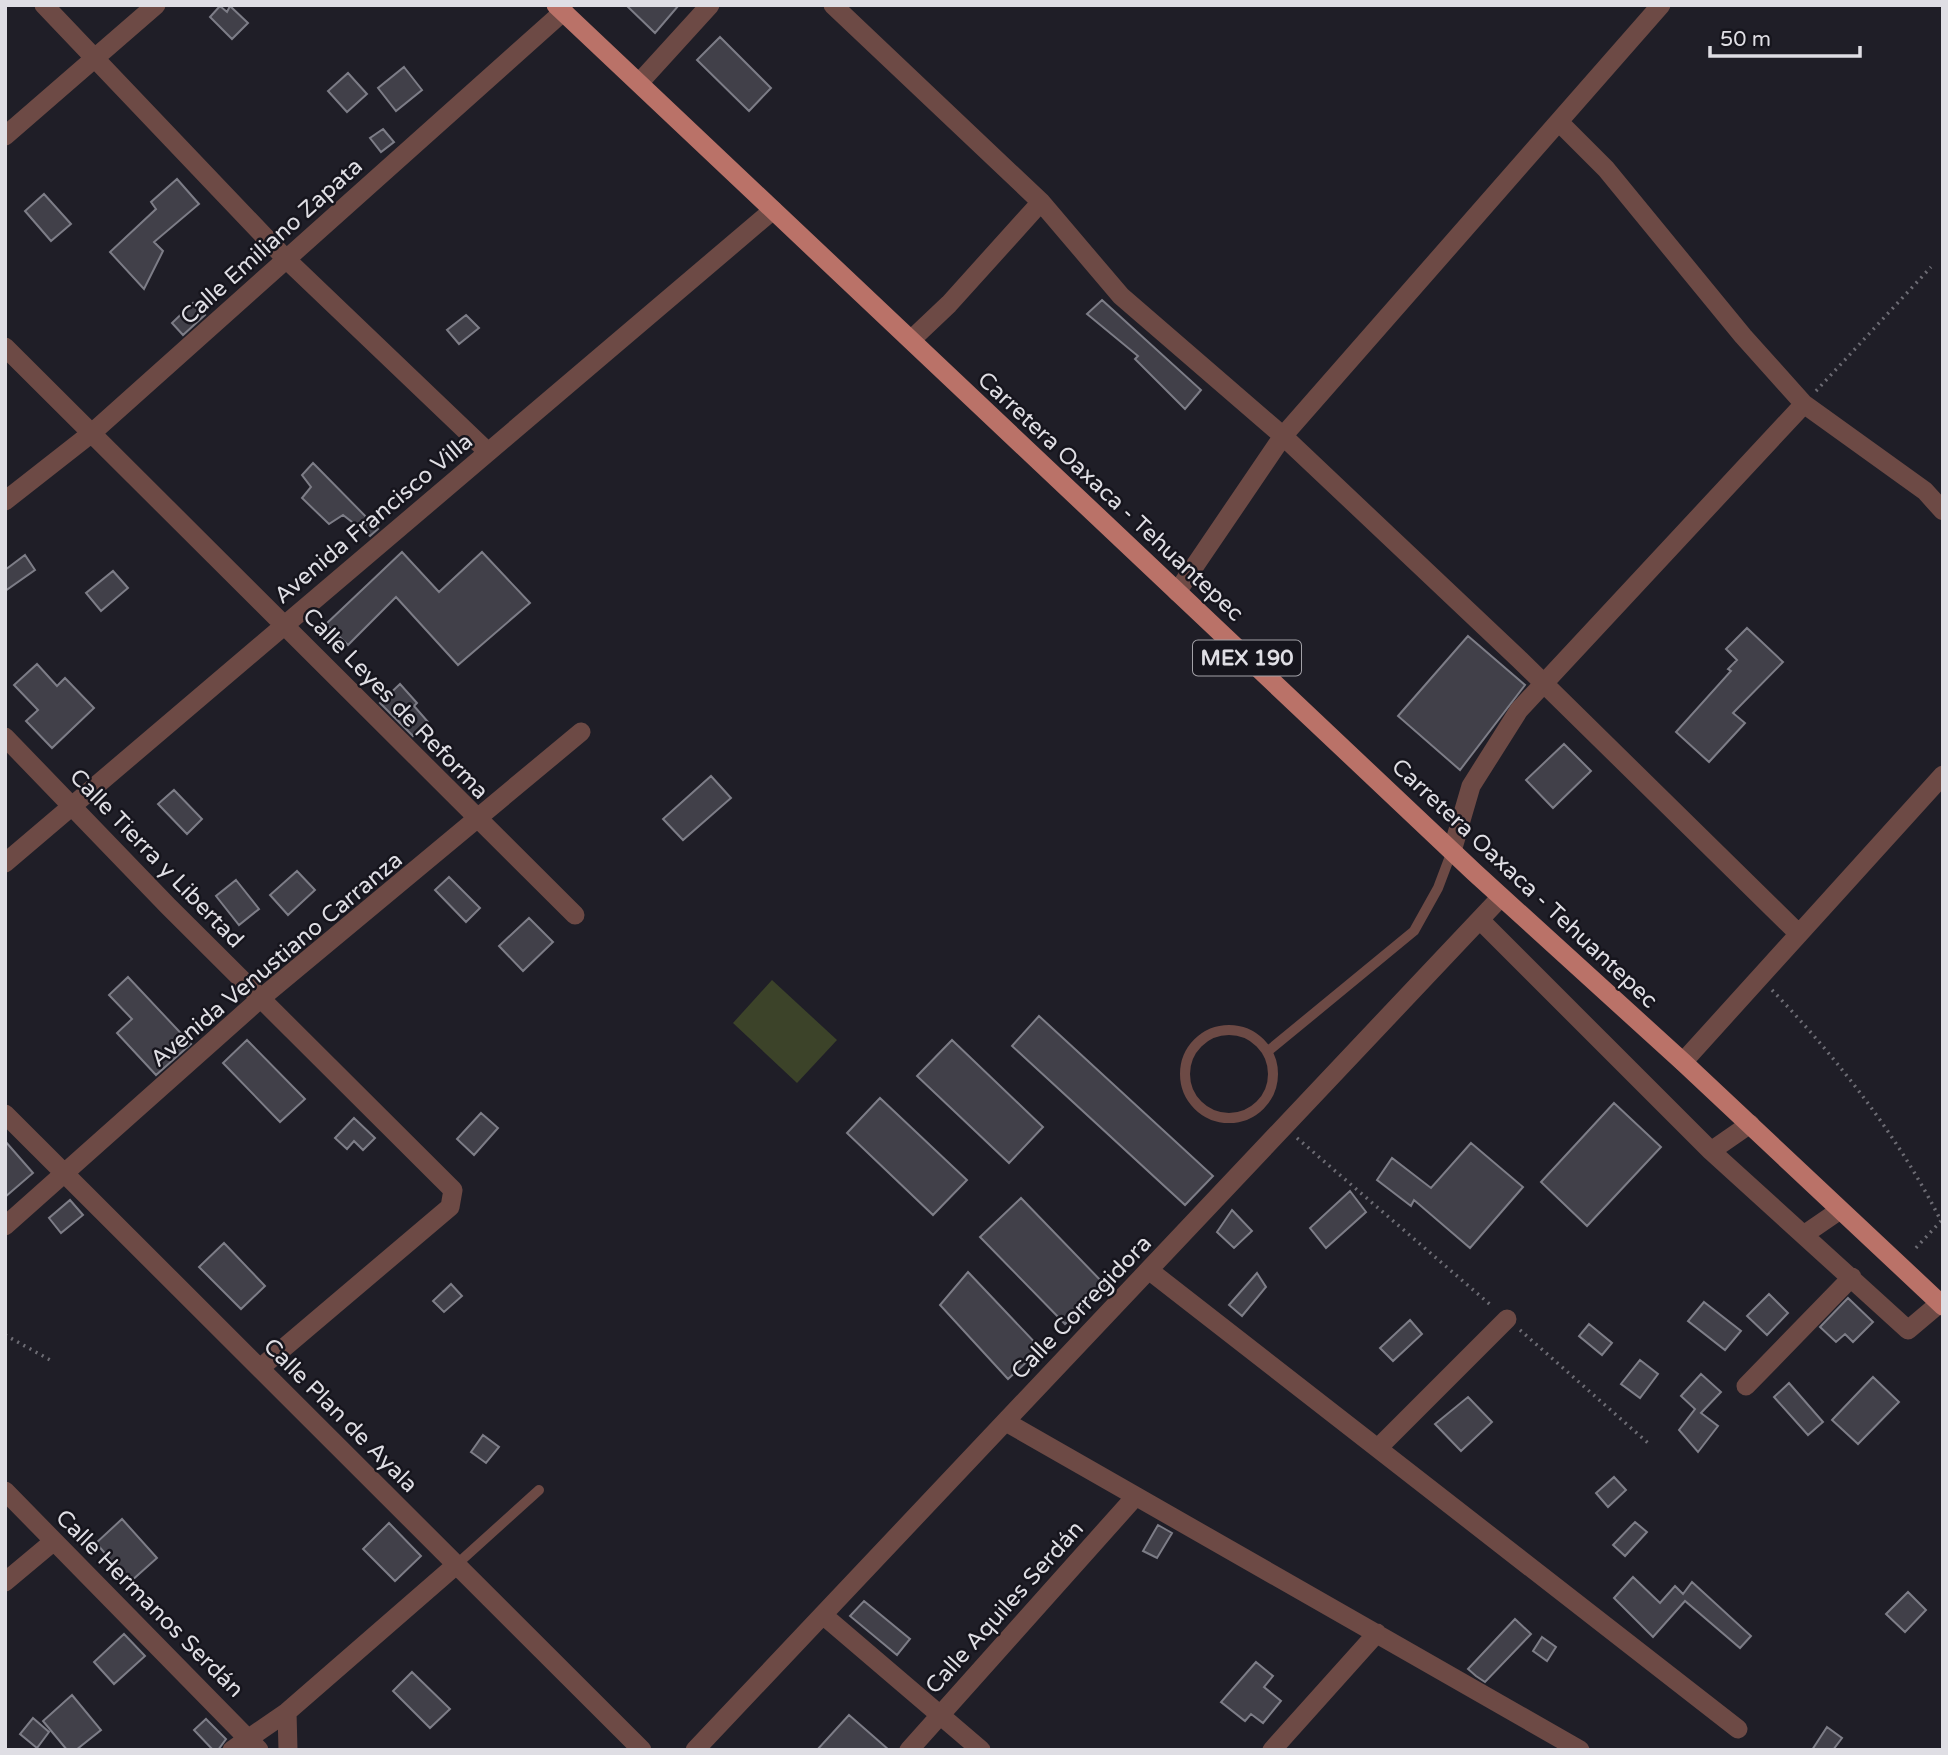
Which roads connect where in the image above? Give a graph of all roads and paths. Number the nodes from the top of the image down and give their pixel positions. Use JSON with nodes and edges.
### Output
{"nodes":[{"id":1,"x":44,"y":5,"type":"edge"},
{"id":2,"x":156,"y":5,"type":"edge"},
{"id":3,"x":710,"y":5,"type":"edge"},
{"id":4,"x":833,"y":5,"type":"edge"},
{"id":5,"x":1661,"y":5,"type":"edge"},
{"id":6,"x":560,"y":8,"type":"edge"},
{"id":7,"x":96,"y":57,"type":"junction"},
{"id":8,"x":639,"y":83,"type":"junction"},
{"id":9,"x":1559,"y":122,"type":"junction"},
{"id":10,"x":5,"y":136,"type":"edge"},
{"id":11,"x":1041,"y":202,"type":"junction"},
{"id":12,"x":774,"y":210,"type":"junction"},
{"id":13,"x":287,"y":260,"type":"junction"},
{"id":14,"x":1931,"y":267,"type":"dead end"},
{"id":15,"x":911,"y":340,"type":"junction"},
{"id":16,"x":5,"y":347,"type":"edge"},
{"id":17,"x":1804,"y":404,"type":"junction"},
{"id":18,"x":93,"y":432,"type":"junction"},
{"id":19,"x":1283,"y":436,"type":"junction"},
{"id":20,"x":488,"y":452,"type":"junction"},
{"id":21,"x":5,"y":501,"type":"edge"},
{"id":22,"x":1943,"y":511,"type":"edge"},
{"id":23,"x":1177,"y":592,"type":"junction"},
{"id":24,"x":285,"y":625,"type":"junction"},
{"id":25,"x":1543,"y":684,"type":"junction"},
{"id":26,"x":581,"y":732,"type":"dead end"},
{"id":27,"x":5,"y":737,"type":"edge"},
{"id":28,"x":1943,"y":775,"type":"edge"},
{"id":29,"x":72,"y":807,"type":"junction"},
{"id":30,"x":477,"y":821,"type":"junction"},
{"id":31,"x":1452,"y":851,"type":"junction"},
{"id":32,"x":5,"y":863,"type":"edge"},
{"id":33,"x":1501,"y":897,"type":"junction"},
{"id":34,"x":575,"y":915,"type":"dead end"},
{"id":35,"x":1480,"y":920,"type":"junction"},
{"id":36,"x":1799,"y":934,"type":"junction"},
{"id":37,"x":1760,"y":977,"type":"junction"},
{"id":38,"x":260,"y":999,"type":"junction"},
{"id":39,"x":1267,"y":1052,"type":"junction"},
{"id":40,"x":1683,"y":1062,"type":"junction"},
{"id":41,"x":5,"y":1114,"type":"edge"},
{"id":42,"x":1750,"y":1124,"type":"junction"},
{"id":43,"x":1285,"y":1127,"type":"junction"},
{"id":44,"x":1712,"y":1151,"type":"junction"},
{"id":45,"x":67,"y":1174,"type":"junction"},
{"id":46,"x":1840,"y":1210,"type":"junction"},
{"id":47,"x":5,"y":1226,"type":"edge"},
{"id":48,"x":1805,"y":1234,"type":"junction"},
{"id":49,"x":1899,"y":1265,"type":"junction"},
{"id":50,"x":1150,"y":1271,"type":"junction"},
{"id":51,"x":1852,"y":1277,"type":"junction"},
{"id":52,"x":1941,"y":1304,"type":"edge"},
{"id":53,"x":1507,"y":1319,"type":"junction"},
{"id":54,"x":5,"y":1335,"type":"edge"},
{"id":55,"x":52,"y":1361,"type":"dead end"},
{"id":56,"x":260,"y":1368,"type":"junction"},
{"id":57,"x":1746,"y":1386,"type":"dead end"},
{"id":58,"x":1006,"y":1422,"type":"junction"},
{"id":59,"x":1648,"y":1443,"type":"dead end"},
{"id":60,"x":1379,"y":1447,"type":"junction"},
{"id":61,"x":539,"y":1490,"type":"dead end"},
{"id":62,"x":5,"y":1491,"type":"edge"},
{"id":63,"x":1135,"y":1497,"type":"junction"},
{"id":64,"x":54,"y":1541,"type":"junction"},
{"id":65,"x":456,"y":1565,"type":"junction"},
{"id":66,"x":5,"y":1582,"type":"edge"},
{"id":67,"x":823,"y":1615,"type":"junction"},
{"id":68,"x":1377,"y":1633,"type":"junction"},
{"id":69,"x":287,"y":1712,"type":"junction"},
{"id":70,"x":940,"y":1714,"type":"junction"},
{"id":71,"x":1738,"y":1729,"type":"dead end"},
{"id":72,"x":253,"y":1743,"type":"edge"},
{"id":73,"x":232,"y":1750,"type":"edge"},
{"id":74,"x":288,"y":1750,"type":"edge"},
{"id":75,"x":642,"y":1750,"type":"edge"},
{"id":76,"x":695,"y":1750,"type":"edge"},
{"id":77,"x":909,"y":1750,"type":"edge"},
{"id":78,"x":981,"y":1750,"type":"edge"},
{"id":79,"x":1272,"y":1750,"type":"edge"},
{"id":80,"x":1580,"y":1750,"type":"edge"}],
"edges":[{"from":1,"to":7,"type":"street"},
{"from":2,"to":7,"type":"street"},
{"from":3,"to":8,"type":"street"},
{"from":4,"to":11,"type":"street"},
{"from":5,"to":9,"type":"street"},
{"from":6,"to":8,"type":"main road","name":"Carretera Oaxaca - Tehuantepec","number":"MEX 190"},
{"from":6,"to":13,"type":"street","name":"Calle Emiliano Zapata"},
{"from":7,"to":10,"type":"street"},
{"from":7,"to":13,"type":"street"},
{"from":8,"to":12,"type":"main road","name":"Carretera Oaxaca - Tehuantepec","number":"MEX 190"},
{"from":9,"to":17,"type":"street"},
{"from":9,"to":19,"type":"street"},
{"from":11,"to":15,"type":"street"},
{"from":11,"to":19,"type":"street"},
{"from":12,"to":15,"type":"main road","name":"Carretera Oaxaca - Tehuantepec","number":"MEX 190"},
{"from":12,"to":20,"type":"street","name":"Avenida Francisco Villa"},
{"from":13,"to":18,"type":"street","name":"Calle Emiliano Zapata"},
{"from":13,"to":20,"type":"street"},
{"from":14,"to":17,"type":"path"},
{"from":15,"to":23,"type":"main road","name":"Carretera Oaxaca - Tehuantepec","number":"MEX 190"},
{"from":16,"to":18,"type":"street","name":"Calle Leyes de Reforma"},
{"from":17,"to":22,"type":"street"},
{"from":17,"to":25,"type":"street"},
{"from":18,"to":21,"type":"street","name":"Calle Emiliano Zapata"},
{"from":18,"to":24,"type":"street","name":"Calle Leyes de Reforma"},
{"from":19,"to":23,"type":"street"},
{"from":19,"to":25,"type":"street"},
{"from":20,"to":24,"type":"street","name":"Avenida Francisco Villa"},
{"from":23,"to":31,"type":"main road","name":"Carretera Oaxaca - Tehuantepec","number":"MEX 190"},
{"from":24,"to":29,"type":"street","name":"Avenida Francisco Villa"},
{"from":24,"to":30,"type":"street","name":"Calle Leyes de Reforma"},
{"from":25,"to":31,"type":"street"},
{"from":25,"to":36,"type":"street"},
{"from":26,"to":30,"type":"street","name":"Avenida Venustiano Carranza"},
{"from":27,"to":29,"type":"street","name":"Calle Tierra y Libertad"},
{"from":28,"to":36,"type":"street"},
{"from":29,"to":32,"type":"street","name":"Avenida Francisco Villa"},
{"from":29,"to":38,"type":"street","name":"Calle Tierra y Libertad"},
{"from":30,"to":34,"type":"street","name":"Calle Leyes de Reforma"},
{"from":30,"to":38,"type":"street","name":"Avenida Venustiano Carranza"},
{"from":31,"to":33,"type":"main road","name":"Carretera Oaxaca - Tehuantepec","number":"MEX 190"},
{"from":31,"to":39,"type":"lane"},
{"from":33,"to":35,"type":"street","name":"Calle Corregidora"},
{"from":33,"to":40,"type":"main road","name":"Carretera Oaxaca - Tehuantepec","number":"MEX 190"},
{"from":35,"to":43,"type":"street","name":"Calle Corregidora"},
{"from":35,"to":44,"type":"street"},
{"from":36,"to":37,"type":"street"},
{"from":37,"to":40,"type":"street"},
{"from":37,"to":49,"type":"path"},
{"from":38,"to":45,"type":"street","name":"Avenida Venustiano Carranza"},
{"from":38,"to":56,"type":"street","name":"Calle Tierra y Libertad"},
{"from":39,"to":39,"type":"lane"},
{"from":40,"to":42,"type":"main road","name":"Carretera Oaxaca - Tehuantepec","number":"MEX 190"},
{"from":41,"to":45,"type":"street","name":"Calle Plan de Ayala"},
{"from":42,"to":44,"type":"street"},
{"from":42,"to":46,"type":"main road","name":"Carretera Oaxaca - Tehuantepec","number":"MEX 190"},
{"from":43,"to":50,"type":"street","name":"Calle Corregidora"},
{"from":43,"to":53,"type":"path"},
{"from":44,"to":48,"type":"street"},
{"from":45,"to":47,"type":"street","name":"Avenida Venustiano Carranza"},
{"from":45,"to":56,"type":"street","name":"Calle Plan de Ayala"},
{"from":46,"to":48,"type":"street"},
{"from":46,"to":49,"type":"main road","name":"Carretera Oaxaca - Tehuantepec","number":"MEX 190"},
{"from":48,"to":51,"type":"street"},
{"from":49,"to":52,"type":"main road","name":"Carretera Oaxaca - Tehuantepec","number":"MEX 190"},
{"from":50,"to":58,"type":"street","name":"Calle Corregidora"},
{"from":50,"to":60,"type":"street"},
{"from":51,"to":52,"type":"street"},
{"from":51,"to":57,"type":"street"},
{"from":53,"to":59,"type":"path"},
{"from":53,"to":60,"type":"street"},
{"from":54,"to":55,"type":"path"},
{"from":56,"to":65,"type":"street","name":"Calle Plan de Ayala"},
{"from":58,"to":63,"type":"street"},
{"from":58,"to":67,"type":"street","name":"Calle Corregidora"},
{"from":60,"to":71,"type":"street"},
{"from":61,"to":65,"type":"lane"},
{"from":62,"to":64,"type":"street","name":"Calle Hermanos Serdán"},
{"from":63,"to":68,"type":"street"},
{"from":63,"to":70,"type":"street","name":"Calle Aquiles Serdán"},
{"from":64,"to":66,"type":"street"},
{"from":64,"to":72,"type":"street","name":"Calle Hermanos Serdán"},
{"from":65,"to":69,"type":"street"},
{"from":65,"to":75,"type":"street","name":"Calle Plan de Ayala"},
{"from":67,"to":70,"type":"street"},
{"from":67,"to":76,"type":"street","name":"Calle Corregidora"},
{"from":68,"to":79,"type":"street"},
{"from":68,"to":80,"type":"street"},
{"from":69,"to":72,"type":"street"},
{"from":69,"to":74,"type":"street"},
{"from":70,"to":77,"type":"street","name":"Calle Aquiles Serdán"},
{"from":70,"to":78,"type":"street"},
{"from":72,"to":73,"type":"street"}]}
